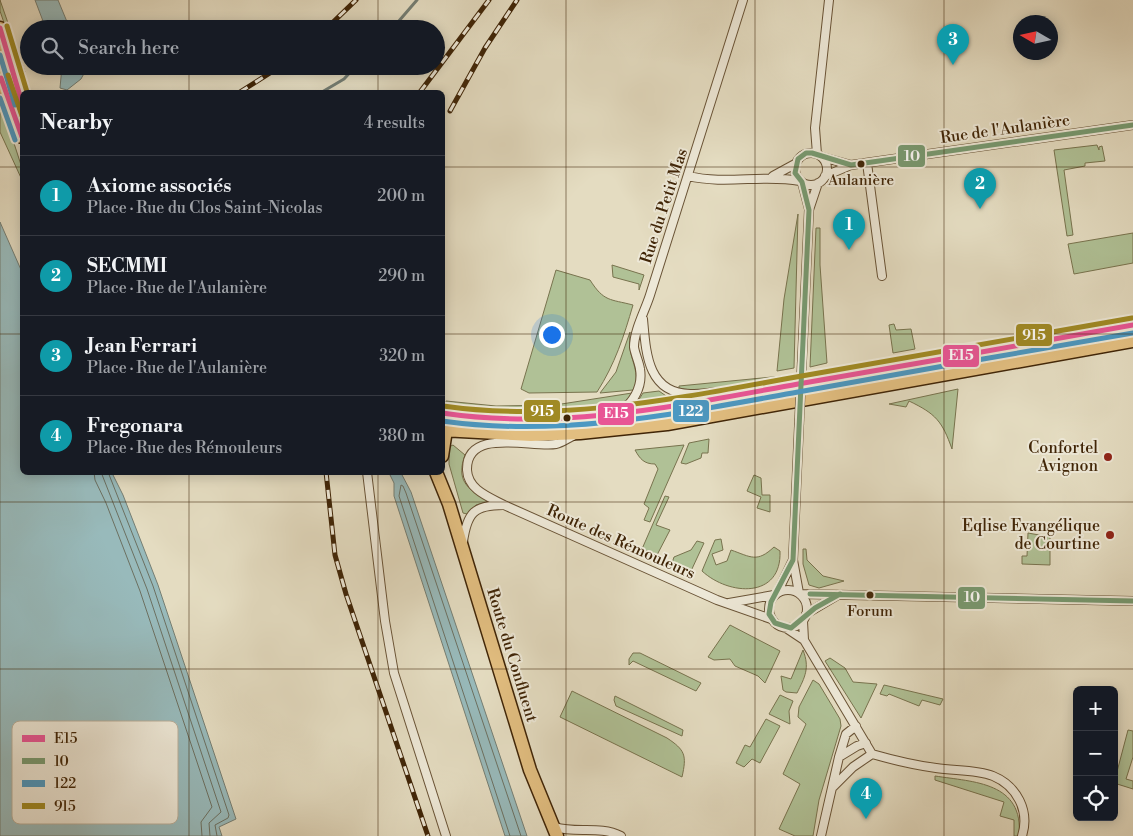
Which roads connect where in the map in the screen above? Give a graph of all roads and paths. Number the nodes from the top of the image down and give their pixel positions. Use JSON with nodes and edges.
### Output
{"nodes":[{"id":1,"x":743,"y":0,"type":"edge"},
{"id":2,"x":829,"y":0,"type":"edge"},
{"id":3,"x":0,"y":28,"type":"edge"},
{"id":4,"x":0,"y":74,"type":"edge"},
{"id":5,"x":20,"y":96,"type":"edge"},
{"id":6,"x":1133,"y":125,"type":"edge"},
{"id":7,"x":20,"y":131,"type":"edge"},
{"id":8,"x":819,"y":156,"type":"junction"},
{"id":9,"x":866,"y":163,"type":"junction"},
{"id":10,"x":795,"y":164,"type":"junction"},
{"id":11,"x":850,"y":165,"type":"junction"},
{"id":12,"x":688,"y":176,"type":"junction"},
{"id":13,"x":825,"y":176,"type":"junction"},
{"id":14,"x":772,"y":177,"type":"junction"},
{"id":15,"x":801,"y":182,"type":"junction"},
{"id":16,"x":818,"y":183,"type":"junction"},
{"id":17,"x":809,"y":210,"type":"junction"},
{"id":18,"x":882,"y":276,"type":"dead end"},
{"id":19,"x":643,"y":317,"type":"junction"},
{"id":20,"x":1133,"y":325,"type":"edge"},
{"id":21,"x":1133,"y":340,"type":"edge"},
{"id":22,"x":764,"y":392,"type":"junction"},
{"id":23,"x":618,"y":414,"type":"junction"},
{"id":24,"x":445,"y":424,"type":"edge"},
{"id":25,"x":445,"y":424,"type":"edge"},
{"id":26,"x":580,"y":433,"type":"junction"},
{"id":27,"x":366,"y":475,"type":"edge"},
{"id":28,"x":439,"y":476,"type":"edge"},
{"id":29,"x":504,"y":505,"type":"junction"},
{"id":30,"x":462,"y":548,"type":"junction"},
{"id":31,"x":793,"y":560,"type":"junction"},
{"id":32,"x":776,"y":593,"type":"junction"},
{"id":33,"x":800,"y":594,"type":"junction"},
{"id":34,"x":840,"y":594,"type":"junction"},
{"id":35,"x":1133,"y":601,"type":"edge"},
{"id":36,"x":727,"y":603,"type":"junction"},
{"id":37,"x":804,"y":617,"type":"junction"},
{"id":38,"x":771,"y":619,"type":"junction"},
{"id":39,"x":786,"y":628,"type":"junction"},
{"id":40,"x":804,"y":640,"type":"junction"},
{"id":41,"x":856,"y":726,"type":"junction"},
{"id":42,"x":866,"y":743,"type":"junction"},
{"id":43,"x":872,"y":754,"type":"junction"},
{"id":44,"x":839,"y":758,"type":"junction"},
{"id":45,"x":833,"y":787,"type":"junction"},
{"id":46,"x":605,"y":831,"type":"junction"},
{"id":47,"x":556,"y":832,"type":"edge"},
{"id":48,"x":616,"y":835,"type":"edge"},
{"id":49,"x":446,"y":836,"type":"edge"},
{"id":50,"x":596,"y":836,"type":"edge"},
{"id":51,"x":821,"y":836,"type":"edge"},
{"id":52,"x":1022,"y":836,"type":"edge"}],
"edges":[{"from":1,"to":12,"type":"street","name":"Rue du Petit Mas"},
{"from":2,"to":8,"type":"street"},
{"from":3,"to":5,"type":"main road"},
{"from":4,"to":7,"type":"main road"},
{"from":6,"to":9,"type":"street","name":"Rue de l'Aulanière"},
{"from":8,"to":10,"type":"street"},
{"from":8,"to":11,"type":"street","name":"Rue de l'Aulanière"},
{"from":8,"to":13,"type":"street"},
{"from":9,"to":11,"type":"street","name":"Rue de l'Aulanière"},
{"from":9,"to":18,"type":"street"},
{"from":10,"to":14,"type":"street"},
{"from":10,"to":15,"type":"street"},
{"from":11,"to":13,"type":"street","name":"Rue de l'Aulanière"},
{"from":12,"to":14,"type":"street"},
{"from":12,"to":19,"type":"street","name":"Rue du Petit Mas"},
{"from":13,"to":16,"type":"street"},
{"from":14,"to":15,"type":"street"},
{"from":15,"to":16,"type":"street"},
{"from":15,"to":17,"type":"street"},
{"from":16,"to":17,"type":"street"},
{"from":17,"to":31,"type":"street","bridge":true},
{"from":19,"to":22,"type":"street"},
{"from":19,"to":23,"type":"street","name":"Rue du Petit Mas"},
{"from":20,"to":22,"type":"main road"},
{"from":21,"to":26,"type":"main road"},
{"from":22,"to":23,"type":"main road"},
{"from":23,"to":24,"type":"main road"},
{"from":25,"to":26,"type":"main road"},
{"from":26,"to":29,"type":"street","name":"Route des Rémouleurs"},
{"from":27,"to":49,"type":"street"},
{"from":28,"to":30,"type":"main road","name":"Route du Confluent"},
{"from":29,"to":30,"type":"street"},
{"from":29,"to":36,"type":"street","name":"Route des Rémouleurs"},
{"from":30,"to":47,"type":"main road","name":"Route du Confluent"},
{"from":31,"to":32,"type":"street"},
{"from":31,"to":33,"type":"street"},
{"from":32,"to":33,"type":"street"},
{"from":32,"to":36,"type":"street"},
{"from":32,"to":38,"type":"street"},
{"from":33,"to":34,"type":"street"},
{"from":33,"to":37,"type":"street"},
{"from":34,"to":35,"type":"street"},
{"from":34,"to":37,"type":"street"},
{"from":36,"to":38,"type":"street","name":"Route des Rémouleurs"},
{"from":37,"to":39,"type":"street"},
{"from":37,"to":40,"type":"street"},
{"from":38,"to":39,"type":"street"},
{"from":39,"to":40,"type":"street"},
{"from":40,"to":41,"type":"street"},
{"from":41,"to":42,"type":"street"},
{"from":41,"to":44,"type":"street"},
{"from":42,"to":43,"type":"street"},
{"from":42,"to":44,"type":"street"},
{"from":43,"to":45,"type":"street"},
{"from":43,"to":52,"type":"street"},
{"from":44,"to":45,"type":"street"},
{"from":45,"to":51,"type":"street"},
{"from":46,"to":47,"type":"street"},
{"from":46,"to":48,"type":"street"},
{"from":46,"to":50,"type":"street"}]}
